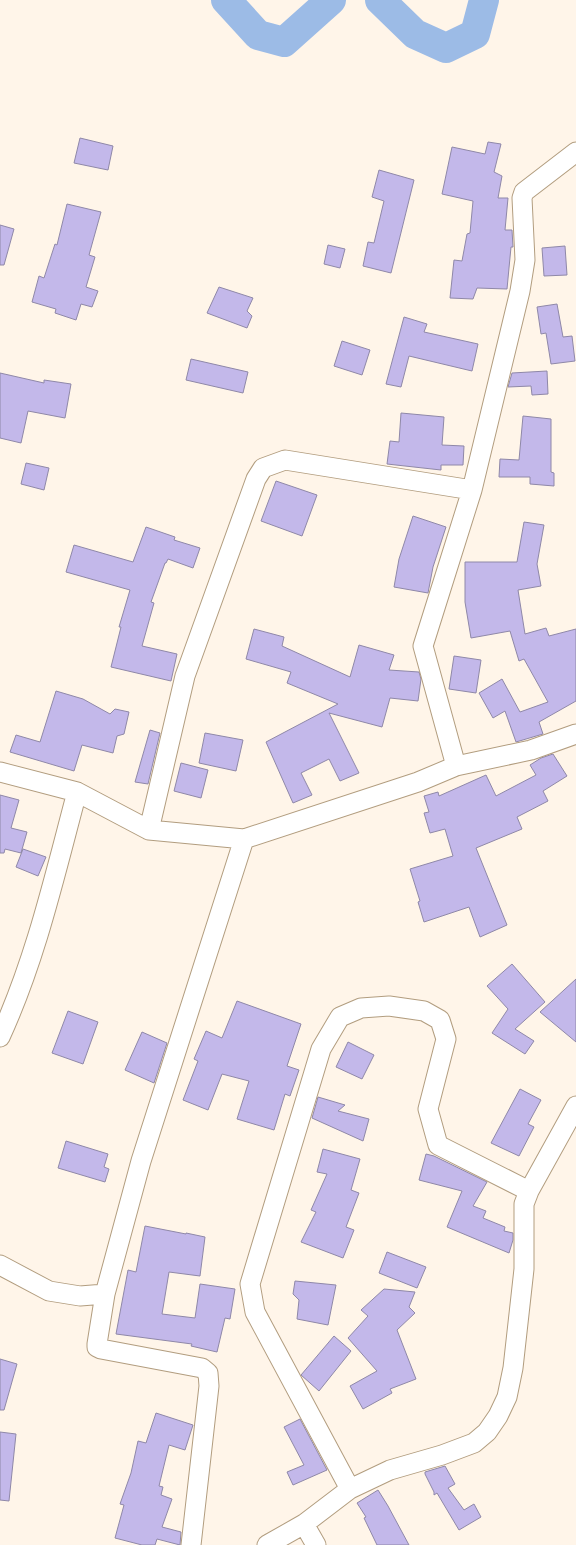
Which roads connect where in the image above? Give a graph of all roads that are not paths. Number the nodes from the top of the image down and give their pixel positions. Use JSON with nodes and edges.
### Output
{"nodes":[{"id":1,"x":576,"y":152,"type":"edge"},
{"id":2,"x":472,"y":490,"type":"junction"},
{"id":3,"x":576,"y":734,"type":"edge"},
{"id":4,"x":456,"y":766,"type":"junction"},
{"id":5,"x":0,"y":772,"type":"edge"},
{"id":6,"x":77,"y":792,"type":"junction"},
{"id":7,"x":149,"y":830,"type":"junction"},
{"id":8,"x":244,"y":839,"type":"junction"},
{"id":9,"x":0,"y":1037,"type":"edge"},
{"id":10,"x":576,"y":1106,"type":"edge"},
{"id":11,"x":530,"y":1191,"type":"junction"},
{"id":12,"x":0,"y":1265,"type":"edge"},
{"id":13,"x":105,"y":1294,"type":"junction"},
{"id":14,"x":350,"y":1489,"type":"junction"},
{"id":15,"x":304,"y":1524,"type":"junction"},
{"id":16,"x":191,"y":1545,"type":"edge"},
{"id":17,"x":267,"y":1545,"type":"edge"},
{"id":18,"x":316,"y":1545,"type":"edge"}],
"edges":[{"from":1,"to":2,"type":"street"},
{"from":2,"to":4,"type":"street"},
{"from":2,"to":7,"type":"street"},
{"from":3,"to":4,"type":"street"},
{"from":4,"to":8,"type":"street"},
{"from":5,"to":6,"type":"street"},
{"from":6,"to":7,"type":"street"},
{"from":6,"to":9,"type":"street"},
{"from":7,"to":8,"type":"street"},
{"from":8,"to":13,"type":"street"},
{"from":10,"to":11,"type":"street"},
{"from":11,"to":14,"type":"street"},
{"from":11,"to":14,"type":"street"},
{"from":12,"to":13,"type":"street"},
{"from":13,"to":16,"type":"street"},
{"from":14,"to":15,"type":"street"},
{"from":15,"to":17,"type":"street"},
{"from":15,"to":18,"type":"street"}]}
